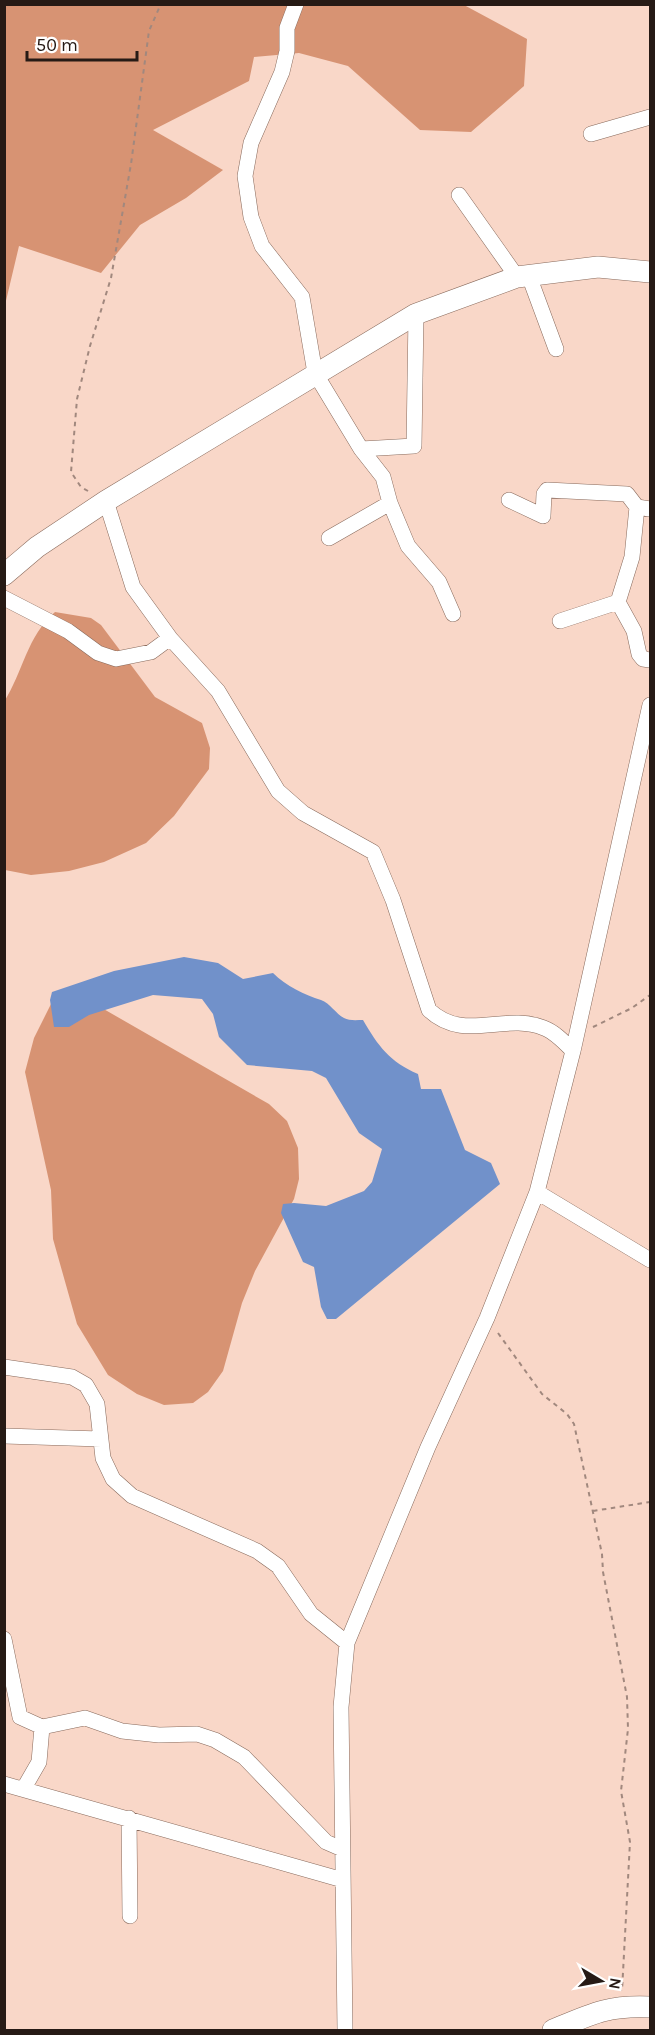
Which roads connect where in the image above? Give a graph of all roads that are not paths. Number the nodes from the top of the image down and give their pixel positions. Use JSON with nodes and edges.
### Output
{"nodes":[{"id":1,"x":296,"y":4,"type":"edge"},
{"id":2,"x":651,"y":117,"type":"edge"},
{"id":3,"x":591,"y":134,"type":"dead end"},
{"id":4,"x":459,"y":195,"type":"dead end"},
{"id":5,"x":651,"y":272,"type":"edge"},
{"id":6,"x":523,"y":277,"type":"junction"},
{"id":7,"x":416,"y":314,"type":"junction"},
{"id":8,"x":556,"y":349,"type":"dead end"},
{"id":9,"x":315,"y":373,"type":"junction"},
{"id":10,"x":361,"y":448,"type":"junction"},
{"id":11,"x":509,"y":500,"type":"dead end"},
{"id":12,"x":106,"y":501,"type":"junction"},
{"id":13,"x":390,"y":503,"type":"junction"},
{"id":14,"x":644,"y":508,"type":"edge"},
{"id":15,"x":329,"y":538,"type":"dead end"},
{"id":16,"x":4,"y":575,"type":"edge"},
{"id":17,"x":4,"y":598,"type":"edge"},
{"id":18,"x":618,"y":602,"type":"junction"},
{"id":19,"x":453,"y":614,"type":"dead end"},
{"id":20,"x":560,"y":621,"type":"dead end"},
{"id":21,"x":170,"y":638,"type":"junction"},
{"id":22,"x":651,"y":660,"type":"edge"},
{"id":23,"x":651,"y":705,"type":"edge"},
{"id":24,"x":573,"y":1051,"type":"junction"},
{"id":25,"x":537,"y":1192,"type":"junction"},
{"id":26,"x":651,"y":1260,"type":"edge"},
{"id":27,"x":4,"y":1367,"type":"edge"},
{"id":28,"x":4,"y":1436,"type":"edge"},
{"id":29,"x":101,"y":1439,"type":"junction"},
{"id":30,"x":4,"y":1639,"type":"edge"},
{"id":31,"x":347,"y":1643,"type":"junction"},
{"id":32,"x":42,"y":1727,"type":"junction"},
{"id":33,"x":4,"y":1784,"type":"edge"},
{"id":34,"x":24,"y":1788,"type":"junction"},
{"id":35,"x":129,"y":1818,"type":"junction"},
{"id":36,"x":342,"y":1850,"type":"junction"},
{"id":37,"x":343,"y":1880,"type":"junction"},
{"id":38,"x":130,"y":1916,"type":"dead end"},
{"id":39,"x":651,"y":2007,"type":"edge"},
{"id":40,"x":345,"y":2031,"type":"edge"},
{"id":41,"x":553,"y":2031,"type":"edge"}],
"edges":[{"from":1,"to":9,"type":"street"},
{"from":2,"to":3,"type":"street"},
{"from":4,"to":6,"type":"street"},
{"from":5,"to":6,"type":"street"},
{"from":6,"to":7,"type":"street"},
{"from":6,"to":8,"type":"street"},
{"from":7,"to":9,"type":"street"},
{"from":7,"to":10,"type":"street"},
{"from":9,"to":10,"type":"street"},
{"from":9,"to":12,"type":"street"},
{"from":10,"to":13,"type":"street"},
{"from":11,"to":14,"type":"street"},
{"from":12,"to":16,"type":"street"},
{"from":12,"to":21,"type":"street"},
{"from":13,"to":15,"type":"street"},
{"from":13,"to":19,"type":"street"},
{"from":14,"to":18,"type":"street"},
{"from":17,"to":21,"type":"street"},
{"from":18,"to":20,"type":"street"},
{"from":18,"to":22,"type":"street"},
{"from":21,"to":24,"type":"street"},
{"from":23,"to":24,"type":"street"},
{"from":24,"to":25,"type":"street"},
{"from":25,"to":26,"type":"street"},
{"from":25,"to":31,"type":"street"},
{"from":27,"to":29,"type":"street"},
{"from":28,"to":29,"type":"street"},
{"from":29,"to":31,"type":"street"},
{"from":30,"to":32,"type":"street"},
{"from":31,"to":36,"type":"street"},
{"from":32,"to":34,"type":"street"},
{"from":32,"to":36,"type":"street"},
{"from":33,"to":34,"type":"street"},
{"from":34,"to":35,"type":"street"},
{"from":35,"to":37,"type":"street"},
{"from":35,"to":38,"type":"street"},
{"from":36,"to":37,"type":"street"},
{"from":37,"to":40,"type":"street"},
{"from":39,"to":41,"type":"street"}]}
